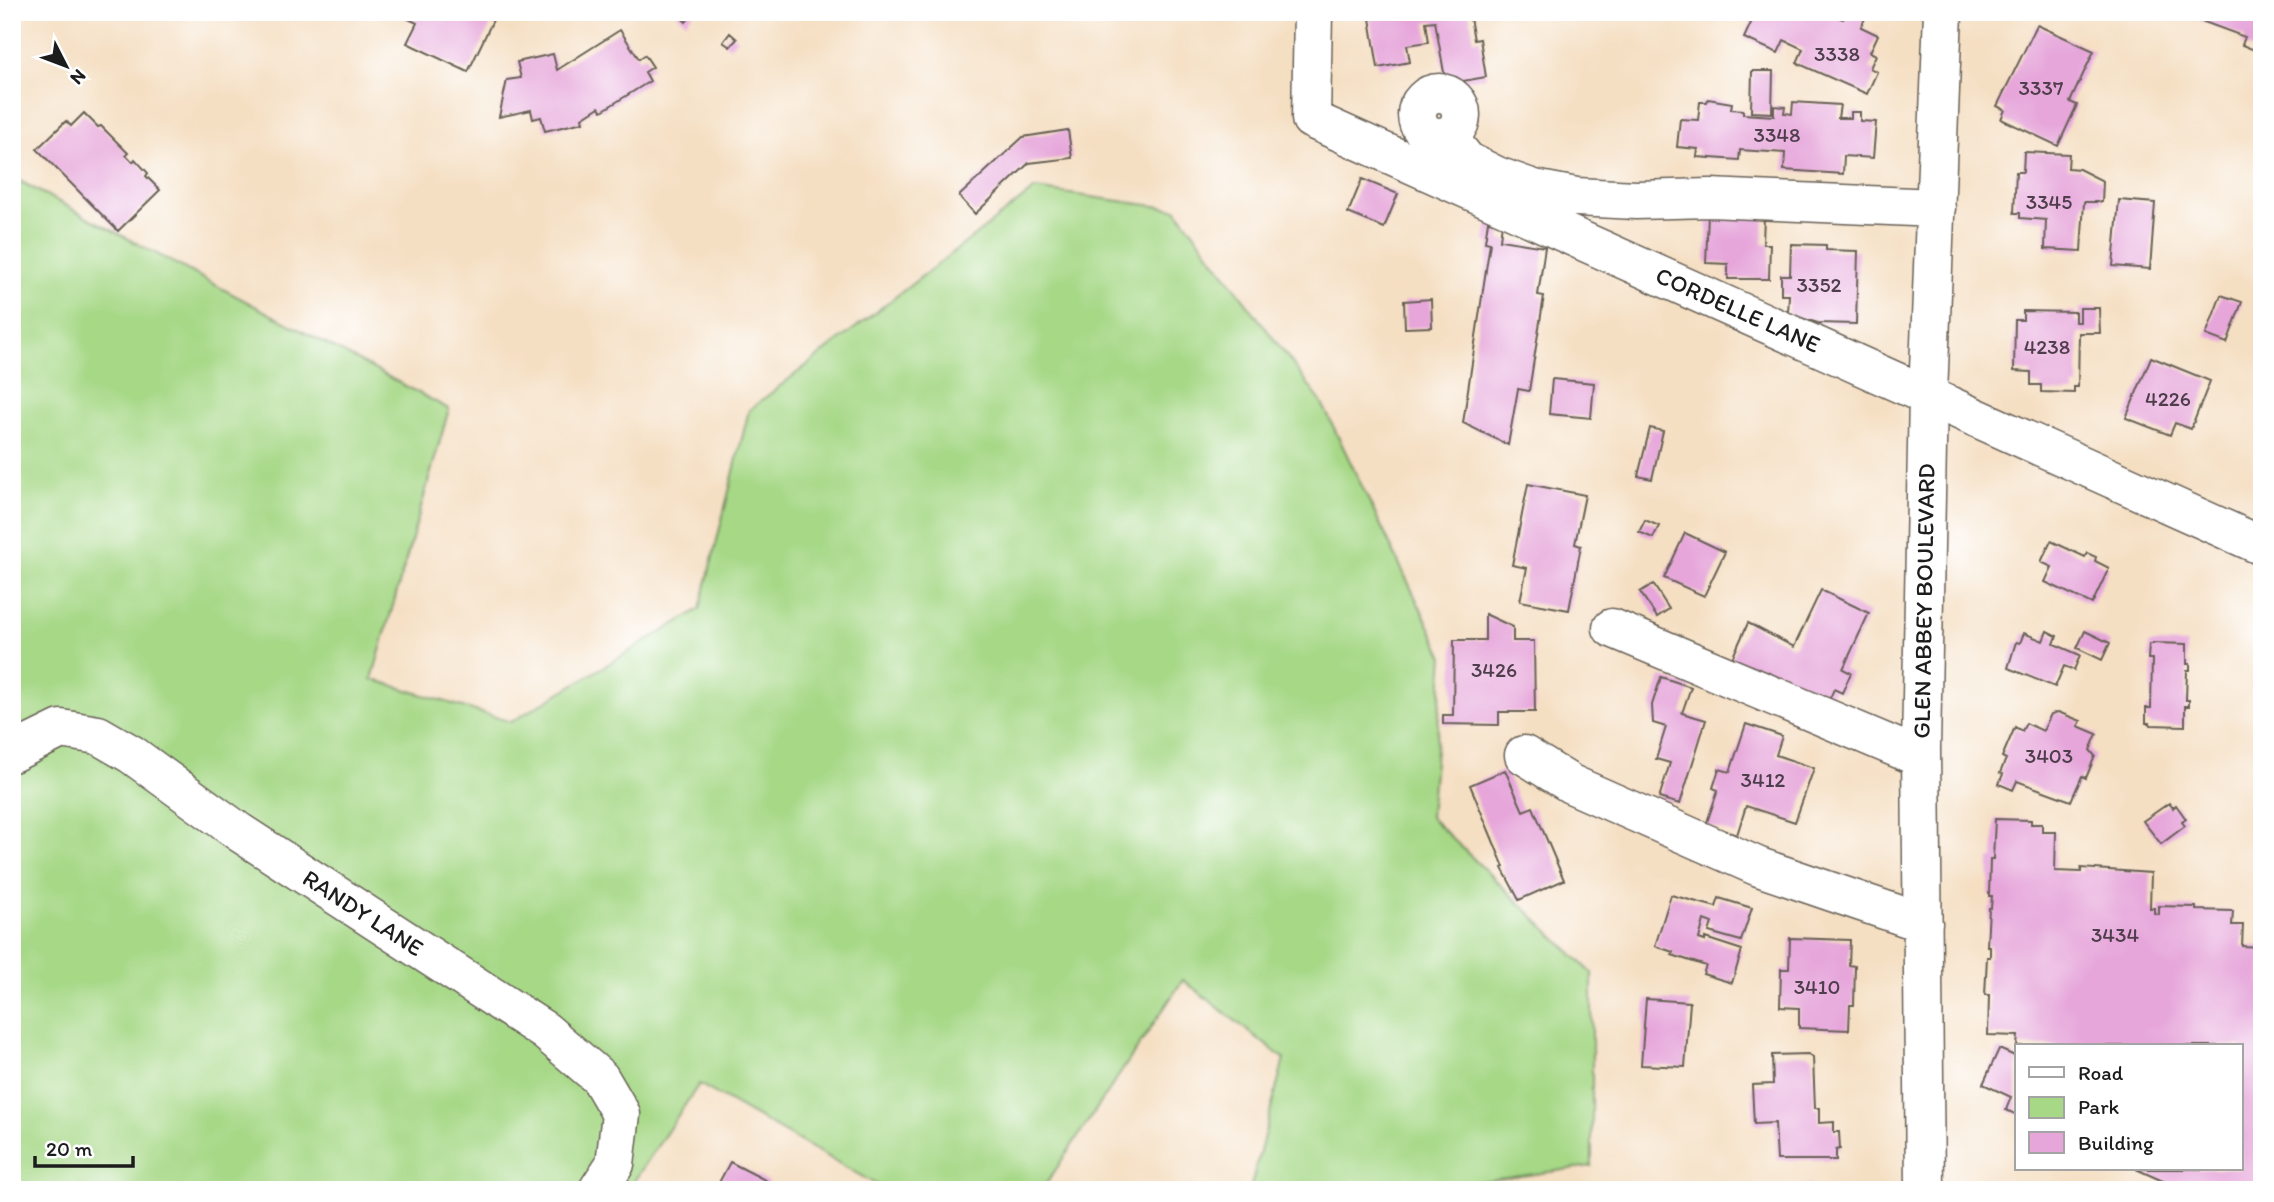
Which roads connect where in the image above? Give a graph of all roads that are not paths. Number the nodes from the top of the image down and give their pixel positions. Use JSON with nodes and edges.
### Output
{"nodes":[{"id":1,"x":1313,"y":12,"type":"edge"},
{"id":2,"x":1943,"y":12,"type":"edge"},
{"id":3,"x":1447,"y":136,"type":"dead end"},
{"id":4,"x":1936,"y":208,"type":"junction"},
{"id":5,"x":1928,"y":395,"type":"junction"},
{"id":6,"x":2262,"y":546,"type":"edge"},
{"id":7,"x":1612,"y":628,"type":"dead end"},
{"id":8,"x":12,"y":753,"type":"edge"},
{"id":9,"x":1524,"y":755,"type":"dead end"},
{"id":10,"x":1921,"y":758,"type":"junction"},
{"id":11,"x":1923,"y":923,"type":"junction"},
{"id":12,"x":598,"y":1190,"type":"edge"},
{"id":13,"x":1925,"y":1190,"type":"edge"}],
"edges":[{"from":1,"to":5,"type":"street","name":"CORDELLE LANE"},
{"from":2,"to":4,"type":"street","name":"GLEN ABBEY BOULEVARD"},
{"from":3,"to":4,"type":"street"},
{"from":4,"to":5,"type":"street","name":"GLEN ABBEY BOULEVARD"},
{"from":5,"to":6,"type":"street","name":"CORDELLE LANE"},
{"from":5,"to":10,"type":"street","name":"GLEN ABBEY BOULEVARD"},
{"from":7,"to":10,"type":"street"},
{"from":8,"to":12,"type":"street","name":"RANDY LANE"},
{"from":9,"to":11,"type":"street"},
{"from":10,"to":11,"type":"street","name":"GLEN ABBEY BOULEVARD"},
{"from":11,"to":13,"type":"street","name":"GLEN ABBEY BOULEVARD"}]}
